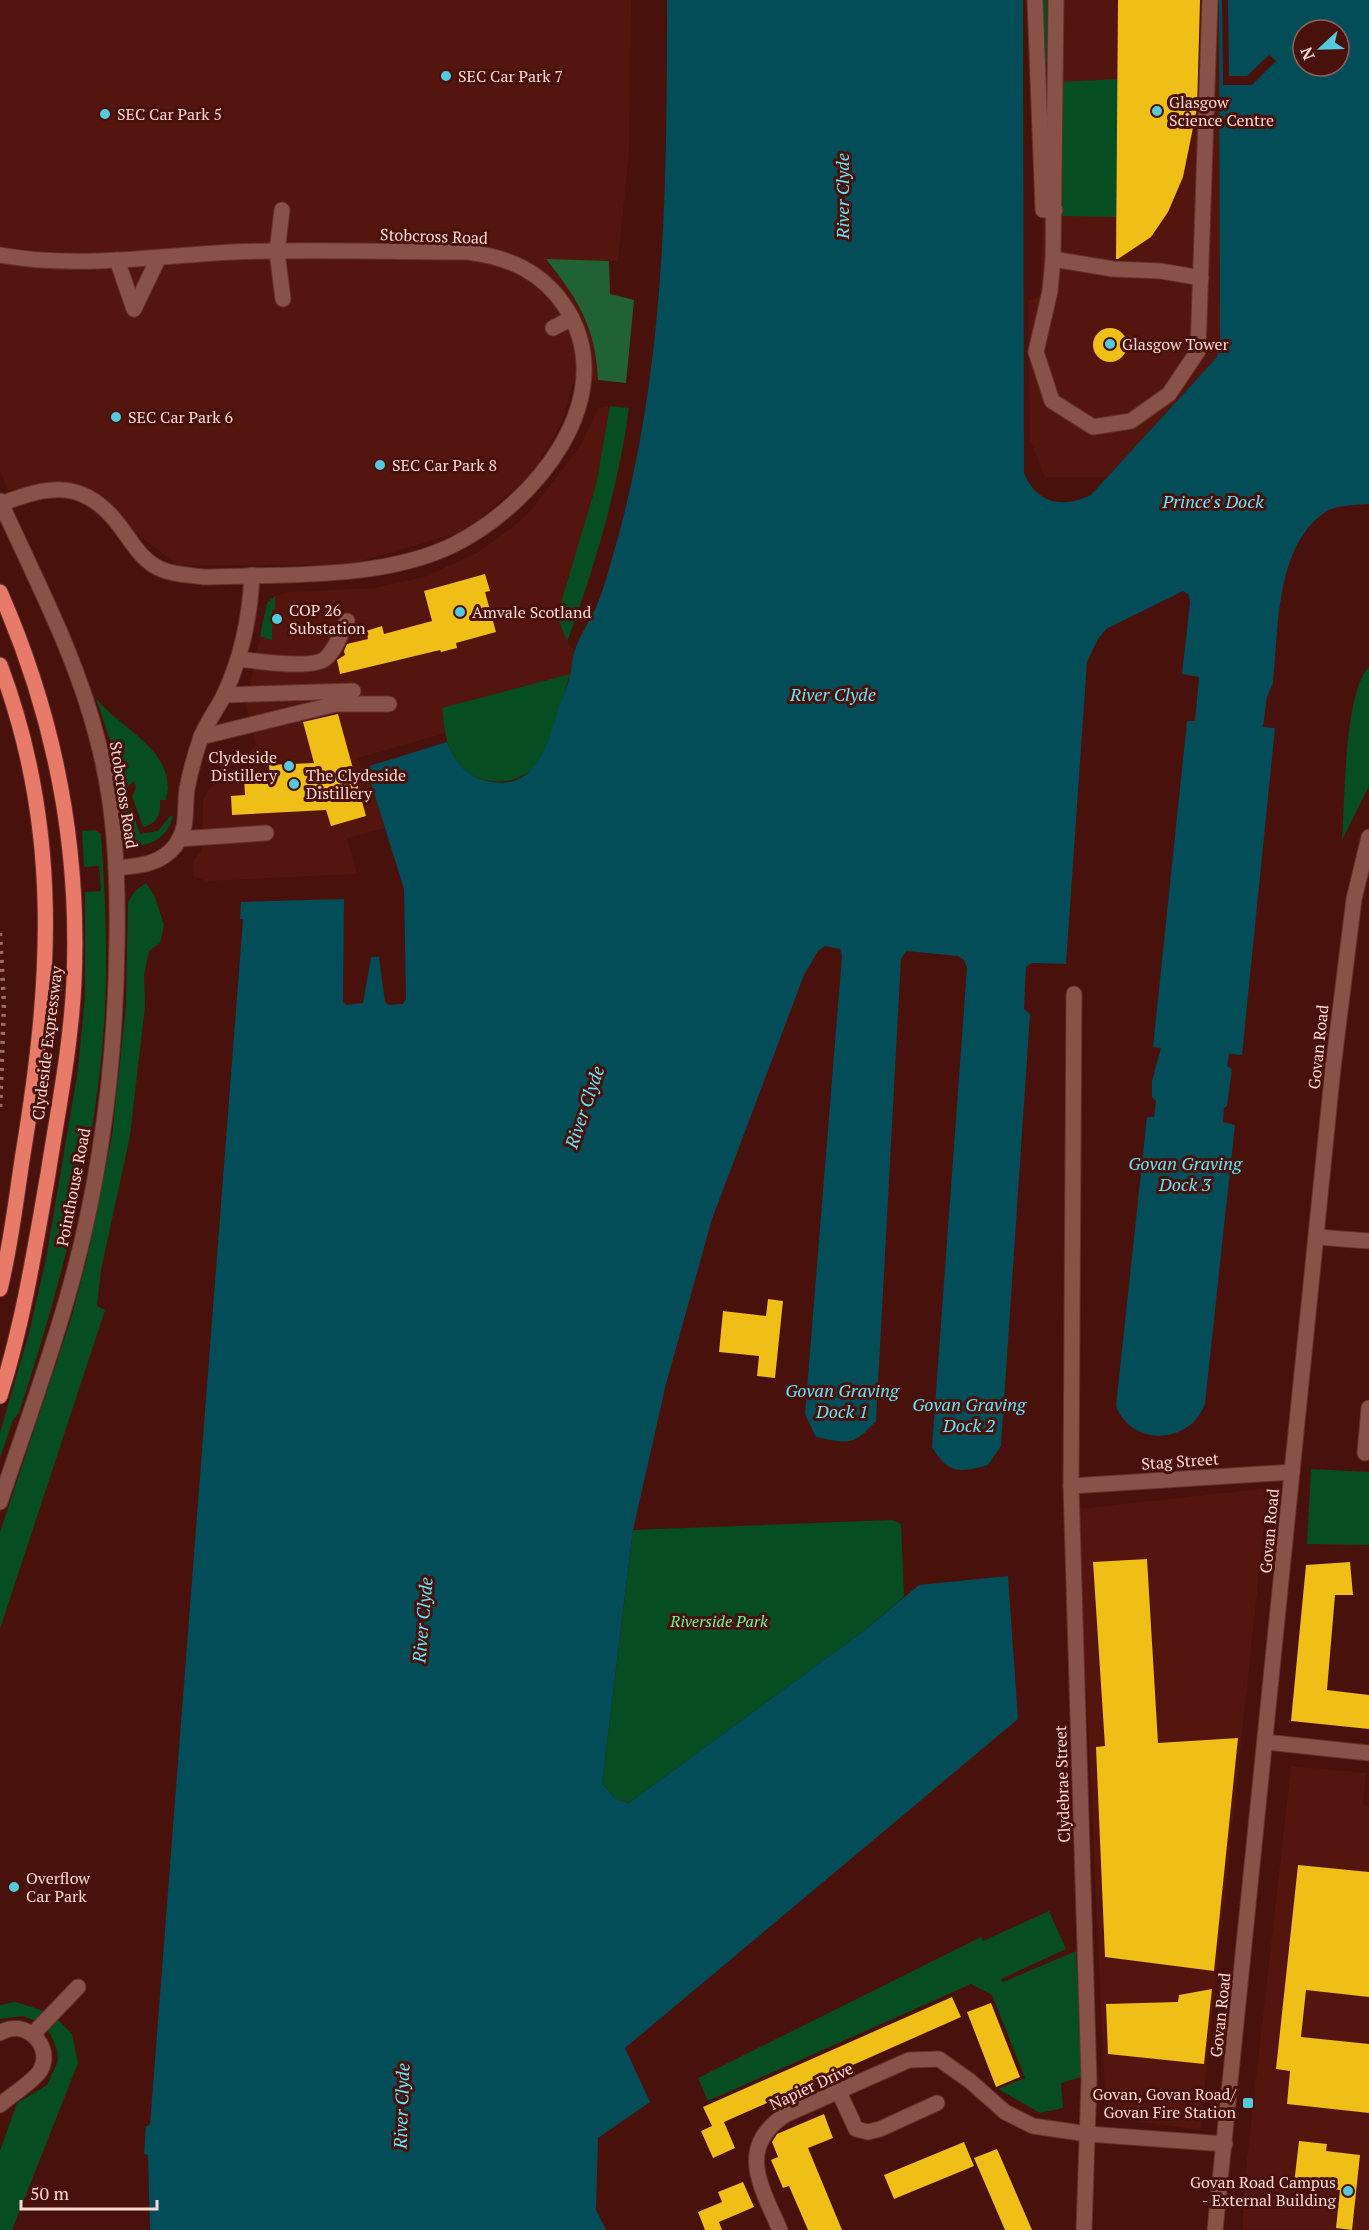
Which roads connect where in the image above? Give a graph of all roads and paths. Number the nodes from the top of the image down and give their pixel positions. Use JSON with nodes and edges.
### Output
{"nodes":[{"id":1,"x":1035,"y":0,"type":"edge"},
{"id":2,"x":1056,"y":0,"type":"edge"},
{"id":3,"x":1210,"y":0,"type":"edge"},
{"id":4,"x":282,"y":210,"type":"dead end"},
{"id":5,"x":1055,"y":210,"type":"junction"},
{"id":6,"x":277,"y":252,"type":"junction"},
{"id":7,"x":0,"y":255,"type":"edge"},
{"id":8,"x":158,"y":259,"type":"junction"},
{"id":9,"x":1053,"y":259,"type":"junction"},
{"id":10,"x":117,"y":260,"type":"junction"},
{"id":11,"x":1201,"y":278,"type":"junction"},
{"id":12,"x":283,"y":299,"type":"dead end"},
{"id":13,"x":572,"y":318,"type":"junction"},
{"id":14,"x":553,"y":328,"type":"dead end"},
{"id":15,"x":1,"y":503,"type":"edge"},
{"id":16,"x":252,"y":575,"type":"junction"},
{"id":17,"x":0,"y":592,"type":"edge"},
{"id":18,"x":347,"y":621,"type":"dead end"},
{"id":19,"x":238,"y":659,"type":"junction"},
{"id":20,"x":0,"y":665,"type":"edge"},
{"id":21,"x":353,"y":691,"type":"dead end"},
{"id":22,"x":224,"y":695,"type":"junction"},
{"id":23,"x":389,"y":704,"type":"dead end"},
{"id":24,"x":201,"y":737,"type":"junction"},
{"id":25,"x":266,"y":833,"type":"dead end"},
{"id":26,"x":1369,"y":837,"type":"edge"},
{"id":27,"x":179,"y":839,"type":"junction"},
{"id":28,"x":116,"y":868,"type":"junction"},
{"id":29,"x":1074,"y":994,"type":"dead end"},
{"id":30,"x":1317,"y":1237,"type":"junction"},
{"id":31,"x":1369,"y":1241,"type":"edge"},
{"id":32,"x":0,"y":1289,"type":"edge"},
{"id":33,"x":0,"y":1396,"type":"edge"},
{"id":34,"x":1369,"y":1408,"type":"edge"},
{"id":35,"x":1365,"y":1453,"type":"dead end"},
{"id":36,"x":1292,"y":1472,"type":"junction"},
{"id":37,"x":1071,"y":1486,"type":"junction"},
{"id":38,"x":0,"y":1502,"type":"edge"},
{"id":39,"x":1265,"y":1742,"type":"junction"},
{"id":40,"x":1369,"y":1753,"type":"edge"},
{"id":41,"x":78,"y":1987,"type":"dead end"},
{"id":42,"x":0,"y":2033,"type":"edge"},
{"id":43,"x":33,"y":2034,"type":"junction"},
{"id":44,"x":838,"y":2092,"type":"junction"},
{"id":45,"x":937,"y":2103,"type":"dead end"},
{"id":46,"x":0,"y":2105,"type":"edge"},
{"id":47,"x":1088,"y":2134,"type":"junction"},
{"id":48,"x":1225,"y":2144,"type":"junction"},
{"id":49,"x":780,"y":2230,"type":"edge"},
{"id":50,"x":1084,"y":2230,"type":"edge"},
{"id":51,"x":1215,"y":2230,"type":"edge"}],
"edges":[{"from":1,"to":5,"type":"street"},
{"from":2,"to":5,"type":"street"},
{"from":3,"to":11,"type":"street"},
{"from":4,"to":6,"type":"street"},
{"from":5,"to":9,"type":"street"},
{"from":6,"to":8,"type":"street","name":"Stobcross Road"},
{"from":6,"to":12,"type":"street"},
{"from":6,"to":13,"type":"street","name":"Stobcross Road"},
{"from":7,"to":10,"type":"street","name":"Stobcross Road"},
{"from":8,"to":10,"type":"street","name":"Stobcross Road"},
{"from":8,"to":10,"type":"street"},
{"from":9,"to":11,"type":"street"},
{"from":9,"to":11,"type":"street"},
{"from":13,"to":14,"type":"street"},
{"from":13,"to":16,"type":"street","name":"Stobcross Road"},
{"from":15,"to":16,"type":"street","name":"Stobcross Road"},
{"from":15,"to":28,"type":"street","name":"Stobcross Road"},
{"from":16,"to":19,"type":"street"},
{"from":17,"to":33,"type":"main road","name":"Clydeside Expressway"},
{"from":18,"to":19,"type":"street"},
{"from":19,"to":22,"type":"street"},
{"from":20,"to":32,"type":"main road","name":"Clydeside Expressway"},
{"from":21,"to":22,"type":"street"},
{"from":22,"to":24,"type":"street"},
{"from":23,"to":24,"type":"street"},
{"from":24,"to":27,"type":"street"},
{"from":25,"to":27,"type":"street"},
{"from":26,"to":30,"type":"street","name":"Govan Road"},
{"from":27,"to":28,"type":"street","name":"Stobcross Road"},
{"from":28,"to":38,"type":"street","name":"Pointhouse Road"},
{"from":29,"to":37,"type":"street","name":"Clydebrae Street"},
{"from":30,"to":31,"type":"street"},
{"from":30,"to":36,"type":"street","name":"Govan Road"},
{"from":34,"to":35,"type":"street"},
{"from":36,"to":37,"type":"street","name":"Stag Street"},
{"from":36,"to":39,"type":"street","name":"Govan Road"},
{"from":37,"to":47,"type":"street","name":"Clydebrae Street"},
{"from":39,"to":40,"type":"street"},
{"from":39,"to":48,"type":"street","name":"Govan Road"},
{"from":41,"to":43,"type":"street"},
{"from":42,"to":43,"type":"street"},
{"from":43,"to":46,"type":"street"},
{"from":44,"to":45,"type":"street"},
{"from":44,"to":47,"type":"street","name":"Napier Drive"},
{"from":44,"to":49,"type":"street","name":"Napier Drive"},
{"from":47,"to":48,"type":"street","name":"Napier Drive"},
{"from":47,"to":50,"type":"street","name":"Clydebrae Street"},
{"from":48,"to":51,"type":"street","name":"Govan Road"}]}
